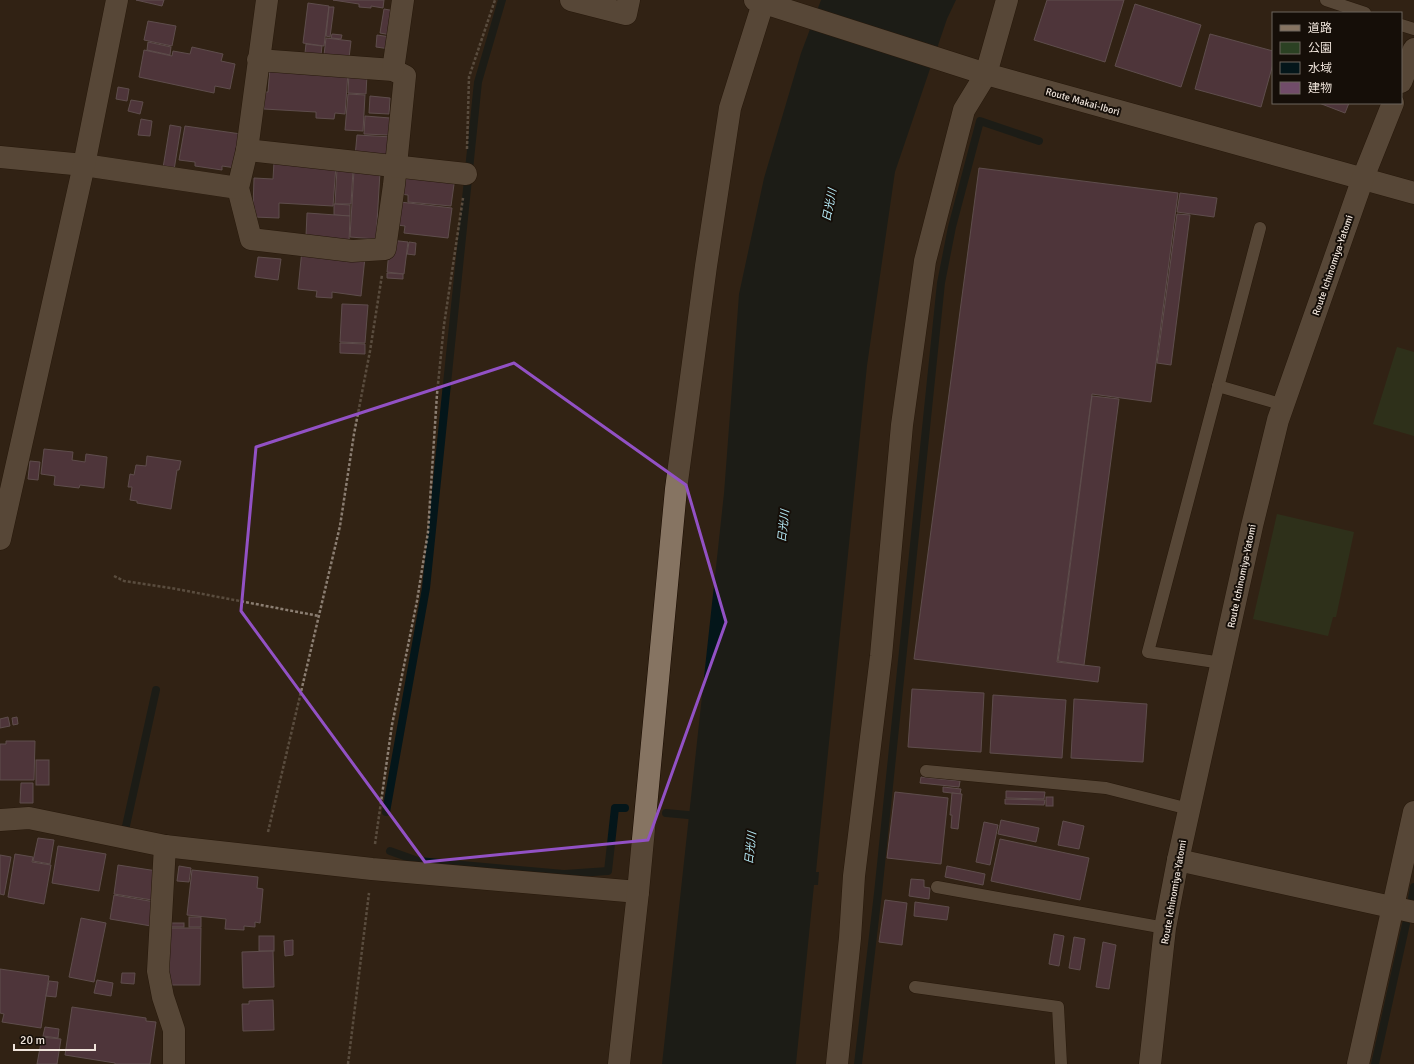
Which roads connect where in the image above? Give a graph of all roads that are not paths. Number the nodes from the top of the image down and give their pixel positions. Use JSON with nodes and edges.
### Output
{"nodes":[{"id":1,"x":117,"y":0,"type":"edge"},
{"id":2,"x":267,"y":0,"type":"edge"},
{"id":3,"x":403,"y":0,"type":"edge"},
{"id":4,"x":571,"y":0,"type":"edge"},
{"id":5,"x":629,"y":0,"type":"edge"},
{"id":6,"x":1006,"y":0,"type":"edge"},
{"id":7,"x":1326,"y":0,"type":"edge"},
{"id":8,"x":766,"y":3,"type":"edge"},
{"id":9,"x":1362,"y":12,"type":"edge"},
{"id":10,"x":1402,"y":25,"type":"edge"},
{"id":11,"x":1414,"y":29,"type":"edge"},
{"id":12,"x":1414,"y":49,"type":"edge"},
{"id":13,"x":258,"y":60,"type":"junction"},
{"id":14,"x":393,"y":70,"type":"junction"},
{"id":15,"x":980,"y":72,"type":"junction"},
{"id":16,"x":1402,"y":79,"type":"edge"},
{"id":17,"x":1392,"y":104,"type":"edge"},
{"id":18,"x":247,"y":150,"type":"junction"},
{"id":19,"x":0,"y":157,"type":"edge"},
{"id":20,"x":84,"y":165,"type":"junction"},
{"id":21,"x":396,"y":166,"type":"junction"},
{"id":22,"x":466,"y":174,"type":"road end"},
{"id":23,"x":1362,"y":178,"type":"junction"},
{"id":24,"x":238,"y":188,"type":"junction"},
{"id":25,"x":1414,"y":193,"type":"edge"},
{"id":26,"x":1260,"y":228,"type":"dead end"},
{"id":27,"x":1218,"y":386,"type":"junction"},
{"id":28,"x":1284,"y":405,"type":"junction"},
{"id":29,"x":0,"y":539,"type":"edge"},
{"id":30,"x":1222,"y":663,"type":"junction"},
{"id":31,"x":926,"y":771,"type":"dead end"},
{"id":32,"x":1189,"y":809,"type":"junction"},
{"id":33,"x":1414,"y":812,"type":"edge"},
{"id":34,"x":0,"y":820,"type":"edge"},
{"id":35,"x":166,"y":846,"type":"junction"},
{"id":36,"x":1178,"y":860,"type":"junction"},
{"id":37,"x":937,"y":887,"type":"dead end"},
{"id":38,"x":638,"y":892,"type":"junction"},
{"id":39,"x":1393,"y":907,"type":"junction"},
{"id":40,"x":1414,"y":912,"type":"edge"},
{"id":41,"x":1165,"y":928,"type":"junction"},
{"id":42,"x":915,"y":987,"type":"dead end"},
{"id":43,"x":174,"y":1064,"type":"edge"},
{"id":44,"x":619,"y":1064,"type":"edge"},
{"id":45,"x":837,"y":1064,"type":"edge"},
{"id":46,"x":1061,"y":1064,"type":"edge"},
{"id":47,"x":1150,"y":1064,"type":"edge"},
{"id":48,"x":1358,"y":1064,"type":"edge"}],
"edges":[{"from":1,"to":20,"type":"street"},
{"from":2,"to":13,"type":"street"},
{"from":3,"to":14,"type":"street"},
{"from":4,"to":5,"type":"street"},
{"from":6,"to":15,"type":"street"},
{"from":7,"to":9,"type":"lane"},
{"from":8,"to":15,"type":"street","name":"Route Makai-Ibori"},
{"from":8,"to":38,"type":"street"},
{"from":10,"to":11,"type":"lane"},
{"from":12,"to":16,"type":"street"},
{"from":13,"to":14,"type":"street"},
{"from":13,"to":18,"type":"street"},
{"from":14,"to":21,"type":"street"},
{"from":15,"to":23,"type":"street","name":"Route Makai-Ibori"},
{"from":15,"to":45,"type":"street"},
{"from":17,"to":23,"type":"street","name":"Route Ichinomiya-Yatomi"},
{"from":18,"to":21,"type":"street"},
{"from":18,"to":24,"type":"street"},
{"from":19,"to":20,"type":"street"},
{"from":20,"to":24,"type":"street"},
{"from":20,"to":29,"type":"street"},
{"from":21,"to":22,"type":"street"},
{"from":21,"to":24,"type":"street"},
{"from":23,"to":25,"type":"street","name":"Route Makai-Ibori"},
{"from":23,"to":28,"type":"street","name":"Route Ichinomiya-Yatomi"},
{"from":26,"to":27,"type":"lane"},
{"from":27,"to":28,"type":"lane"},
{"from":27,"to":30,"type":"lane"},
{"from":28,"to":30,"type":"street","name":"Route Ichinomiya-Yatomi"},
{"from":30,"to":32,"type":"street","name":"Route Ichinomiya-Yatomi"},
{"from":31,"to":32,"type":"lane"},
{"from":32,"to":36,"type":"street","name":"Route Ichinomiya-Yatomi"},
{"from":33,"to":39,"type":"street"},
{"from":34,"to":35,"type":"street"},
{"from":35,"to":38,"type":"street"},
{"from":35,"to":43,"type":"street"},
{"from":36,"to":39,"type":"street"},
{"from":36,"to":41,"type":"street","name":"Route Ichinomiya-Yatomi"},
{"from":37,"to":41,"type":"lane"},
{"from":38,"to":44,"type":"street"},
{"from":39,"to":40,"type":"street"},
{"from":39,"to":48,"type":"street"},
{"from":41,"to":47,"type":"street","name":"Route Ichinomiya-Yatomi"},
{"from":42,"to":46,"type":"lane"}]}
